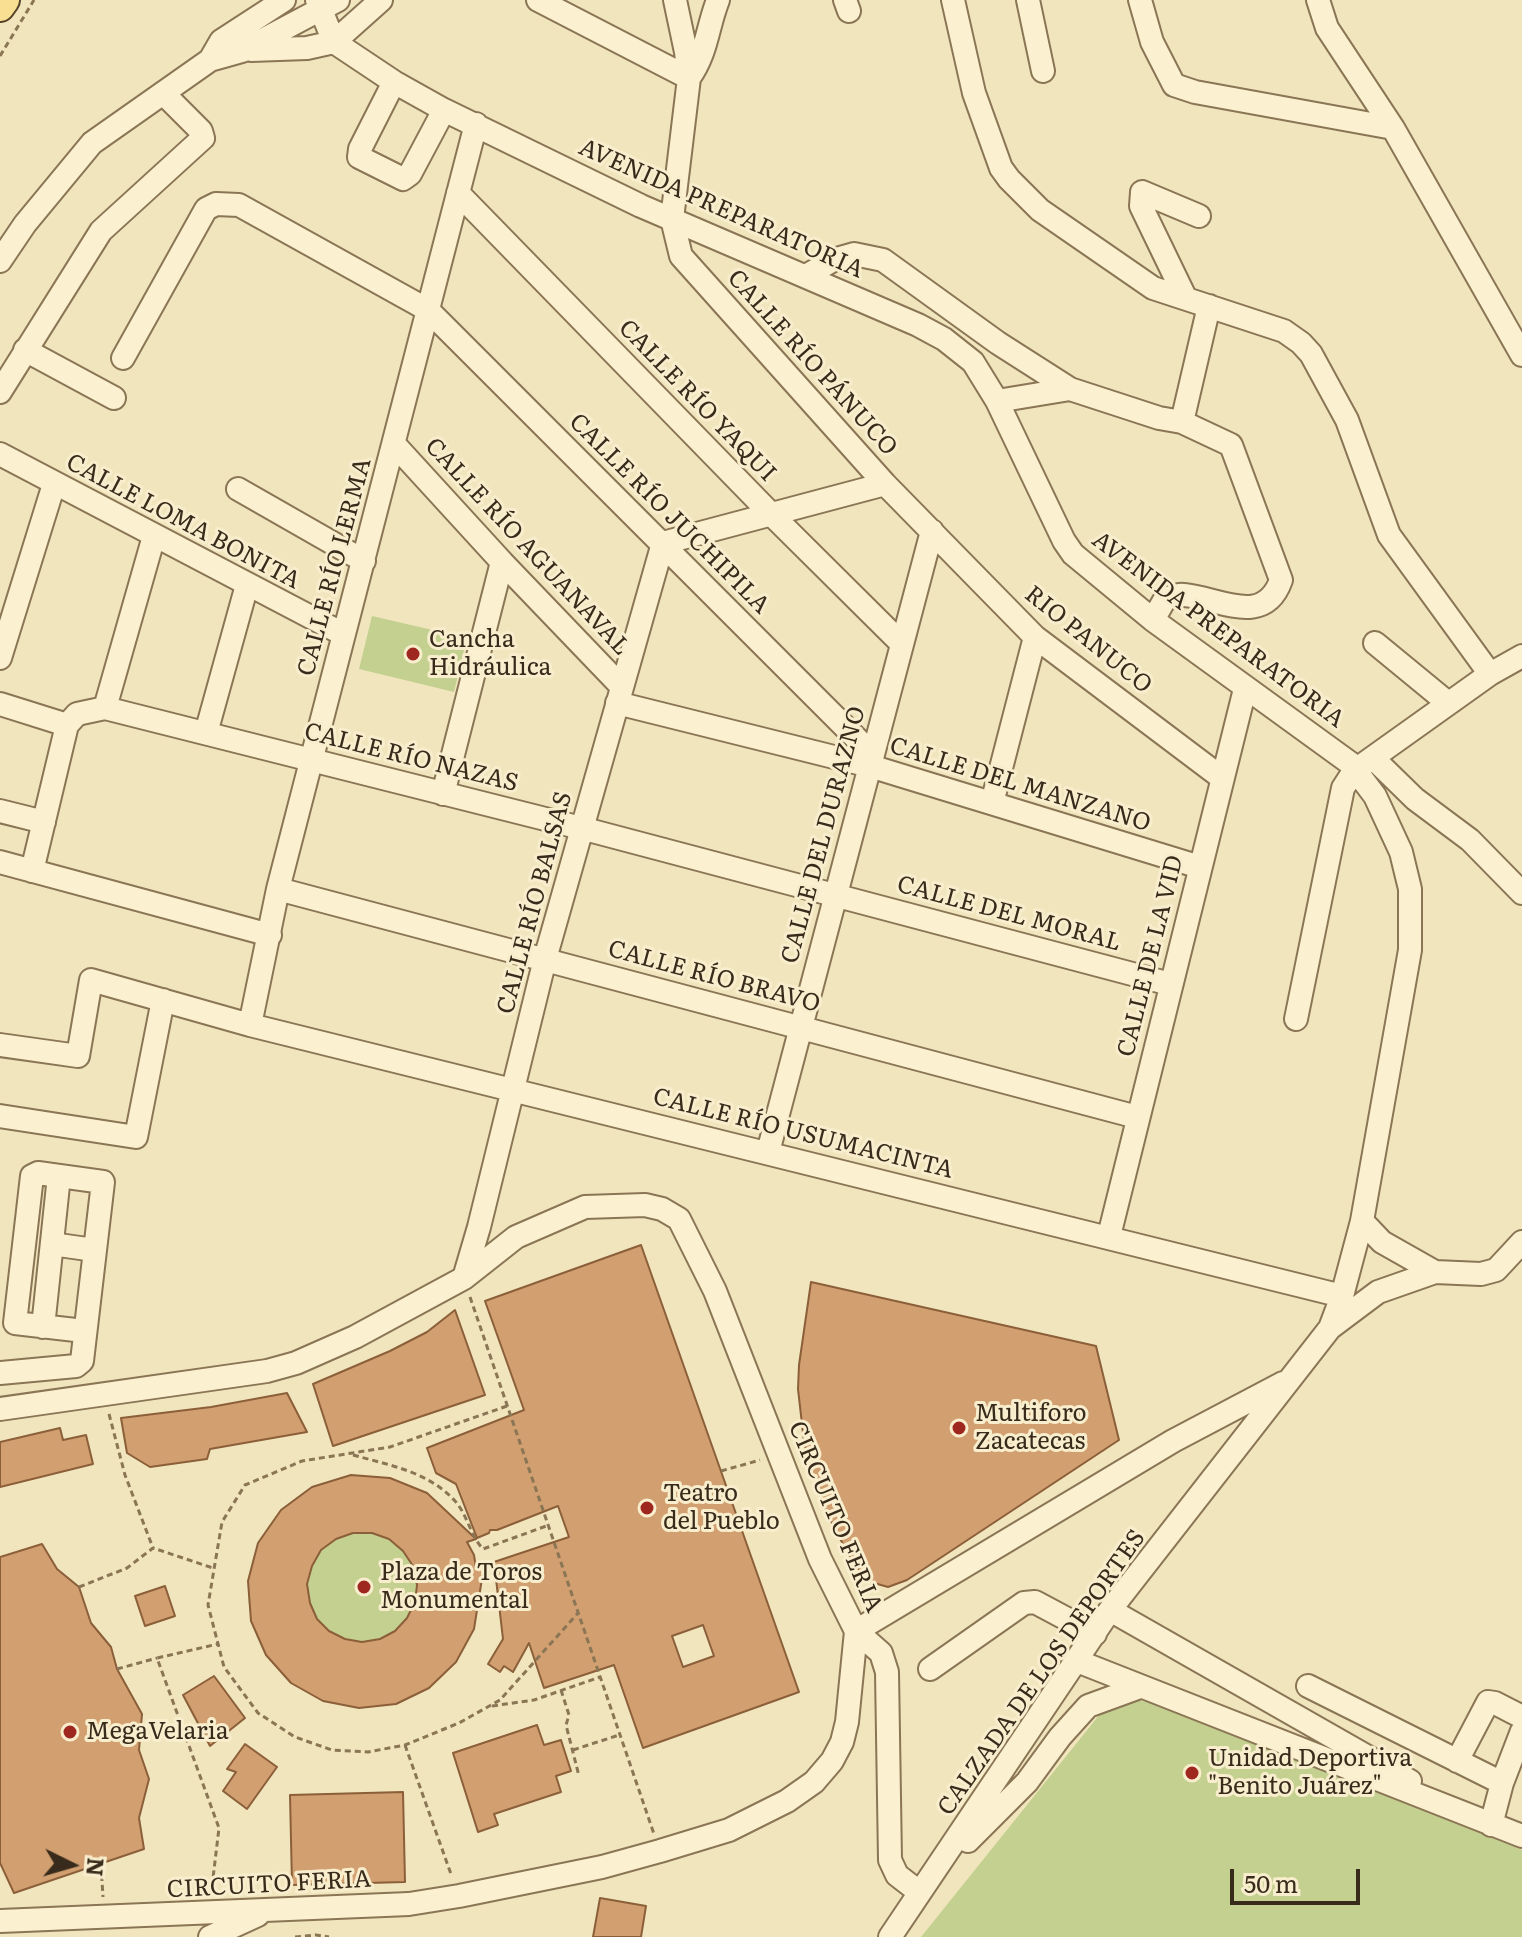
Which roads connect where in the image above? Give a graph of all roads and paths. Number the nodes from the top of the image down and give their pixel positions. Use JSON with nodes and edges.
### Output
{"nodes":[{"id":1,"x":5,"y":0,"type":"edge"},
{"id":2,"x":34,"y":0,"type":"edge"},
{"id":3,"x":284,"y":0,"type":"edge"},
{"id":4,"x":381,"y":0,"type":"edge"},
{"id":5,"x":538,"y":0,"type":"edge"},
{"id":6,"x":675,"y":0,"type":"edge"},
{"id":7,"x":718,"y":0,"type":"edge"},
{"id":8,"x":953,"y":0,"type":"edge"},
{"id":9,"x":1028,"y":0,"type":"edge"},
{"id":10,"x":1140,"y":0,"type":"edge"},
{"id":11,"x":1318,"y":0,"type":"edge"},
{"id":12,"x":326,"y":3,"type":"edge"},
{"id":13,"x":0,"y":7,"type":"edge"},
{"id":14,"x":708,"y":11,"type":"edge"},
{"id":15,"x":334,"y":42,"type":"junction"},
{"id":16,"x":242,"y":51,"type":"junction"},
{"id":17,"x":0,"y":56,"type":"edge"},
{"id":18,"x":210,"y":60,"type":"junction"},
{"id":19,"x":1043,"y":71,"type":"dead end"},
{"id":20,"x":689,"y":78,"type":"junction"},
{"id":21,"x":394,"y":82,"type":"junction"},
{"id":22,"x":163,"y":93,"type":"junction"},
{"id":23,"x":444,"y":110,"type":"junction"},
{"id":24,"x":476,"y":124,"type":"junction"},
{"id":25,"x":1393,"y":128,"type":"junction"},
{"id":26,"x":458,"y":193,"type":"junction"},
{"id":27,"x":1199,"y":216,"type":"dead end"},
{"id":28,"x":672,"y":219,"type":"junction"},
{"id":29,"x":0,"y":261,"type":"edge"},
{"id":30,"x":806,"y":276,"type":"junction"},
{"id":31,"x":1185,"y":297,"type":"junction"},
{"id":32,"x":1209,"y":306,"type":"junction"},
{"id":33,"x":428,"y":310,"type":"junction"},
{"id":34,"x":25,"y":350,"type":"junction"},
{"id":35,"x":1522,"y":355,"type":"edge"},
{"id":36,"x":123,"y":358,"type":"dead end"},
{"id":37,"x":1070,"y":389,"type":"junction"},
{"id":38,"x":0,"y":392,"type":"edge"},
{"id":39,"x":114,"y":398,"type":"dead end"},
{"id":40,"x":997,"y":401,"type":"junction"},
{"id":41,"x":1182,"y":422,"type":"junction"},
{"id":42,"x":394,"y":444,"type":"junction"},
{"id":43,"x":0,"y":454,"type":"edge"},
{"id":44,"x":54,"y":484,"type":"junction"},
{"id":45,"x":885,"y":484,"type":"junction"},
{"id":46,"x":238,"y":489,"type":"dead end"},
{"id":47,"x":770,"y":513,"type":"junction"},
{"id":48,"x":932,"y":531,"type":"junction"},
{"id":49,"x":154,"y":536,"type":"junction"},
{"id":50,"x":663,"y":543,"type":"junction"},
{"id":51,"x":364,"y":561,"type":"junction"},
{"id":52,"x":502,"y":562,"type":"junction"},
{"id":53,"x":247,"y":585,"type":"junction"},
{"id":54,"x":1153,"y":620,"type":"junction"},
{"id":55,"x":343,"y":634,"type":"junction"},
{"id":56,"x":1035,"y":637,"type":"junction"},
{"id":57,"x":901,"y":643,"type":"junction"},
{"id":58,"x":1375,"y":643,"type":"dead end"},
{"id":59,"x":1522,"y":656,"type":"edge"},
{"id":60,"x":0,"y":658,"type":"edge"},
{"id":61,"x":1490,"y":674,"type":"junction"},
{"id":62,"x":1245,"y":689,"type":"junction"},
{"id":63,"x":619,"y":694,"type":"junction"},
{"id":64,"x":1448,"y":703,"type":"junction"},
{"id":65,"x":0,"y":704,"type":"edge"},
{"id":66,"x":105,"y":708,"type":"junction"},
{"id":67,"x":67,"y":725,"type":"junction"},
{"id":68,"x":206,"y":733,"type":"junction"},
{"id":69,"x":312,"y":759,"type":"junction"},
{"id":70,"x":872,"y":761,"type":"junction"},
{"id":71,"x":1363,"y":765,"type":"junction"},
{"id":72,"x":1222,"y":778,"type":"junction"},
{"id":73,"x":443,"y":794,"type":"junction"},
{"id":74,"x":992,"y":803,"type":"junction"},
{"id":75,"x":0,"y":811,"type":"edge"},
{"id":76,"x":44,"y":822,"type":"junction"},
{"id":77,"x":581,"y":828,"type":"junction"},
{"id":78,"x":0,"y":862,"type":"edge"},
{"id":79,"x":1200,"y":867,"type":"junction"},
{"id":80,"x":32,"y":871,"type":"junction"},
{"id":81,"x":278,"y":889,"type":"junction"},
{"id":82,"x":1522,"y":893,"type":"edge"},
{"id":83,"x":834,"y":895,"type":"junction"},
{"id":84,"x":270,"y":935,"type":"junction"},
{"id":85,"x":545,"y":959,"type":"junction"},
{"id":86,"x":1170,"y":984,"type":"junction"},
{"id":87,"x":163,"y":1000,"type":"junction"},
{"id":88,"x":1296,"y":1019,"type":"dead end"},
{"id":89,"x":250,"y":1025,"type":"junction"},
{"id":90,"x":801,"y":1026,"type":"junction"},
{"id":91,"x":0,"y":1045,"type":"edge"},
{"id":92,"x":513,"y":1089,"type":"junction"},
{"id":93,"x":0,"y":1116,"type":"edge"},
{"id":94,"x":1137,"y":1117,"type":"junction"},
{"id":95,"x":768,"y":1152,"type":"junction"},
{"id":96,"x":59,"y":1176,"type":"junction"},
{"id":97,"x":1362,"y":1221,"type":"junction"},
{"id":98,"x":1109,"y":1236,"type":"junction"},
{"id":99,"x":1522,"y":1242,"type":"edge"},
{"id":100,"x":52,"y":1244,"type":"junction"},
{"id":101,"x":94,"y":1250,"type":"junction"},
{"id":102,"x":1435,"y":1272,"type":"junction"},
{"id":103,"x":464,"y":1278,"type":"junction"},
{"id":104,"x":1342,"y":1296,"type":"junction"},
{"id":105,"x":43,"y":1327,"type":"junction"},
{"id":106,"x":1330,"y":1328,"type":"junction"},
{"id":107,"x":84,"y":1331,"type":"junction"},
{"id":108,"x":0,"y":1373,"type":"edge"},
{"id":109,"x":1291,"y":1378,"type":"junction"},
{"id":110,"x":104,"y":1395,"type":"junction"},
{"id":111,"x":507,"y":1406,"type":"junction"},
{"id":112,"x":0,"y":1409,"type":"edge"},
{"id":113,"x":779,"y":1454,"type":"junction"},
{"id":114,"x":351,"y":1455,"type":"junction"},
{"id":115,"x":721,"y":1471,"type":"dead end"},
{"id":116,"x":549,"y":1525,"type":"junction"},
{"id":117,"x":153,"y":1548,"type":"junction"},
{"id":118,"x":213,"y":1568,"type":"junction"},
{"id":119,"x":79,"y":1587,"type":"dead end"},
{"id":120,"x":1110,"y":1610,"type":"junction"},
{"id":121,"x":579,"y":1612,"type":"junction"},
{"id":122,"x":856,"y":1631,"type":"junction"},
{"id":123,"x":1095,"y":1634,"type":"junction"},
{"id":124,"x":218,"y":1644,"type":"junction"},
{"id":125,"x":157,"y":1658,"type":"junction"},
{"id":126,"x":1077,"y":1661,"type":"junction"},
{"id":127,"x":117,"y":1669,"type":"dead end"},
{"id":128,"x":930,"y":1669,"type":"dead end"},
{"id":129,"x":600,"y":1676,"type":"junction"},
{"id":130,"x":1308,"y":1686,"type":"dead end"},
{"id":131,"x":1140,"y":1687,"type":"junction"},
{"id":132,"x":561,"y":1690,"type":"junction"},
{"id":133,"x":488,"y":1707,"type":"junction"},
{"id":134,"x":1522,"y":1717,"type":"edge"},
{"id":135,"x":1522,"y":1731,"type":"edge"},
{"id":136,"x":619,"y":1735,"type":"junction"},
{"id":137,"x":405,"y":1745,"type":"junction"},
{"id":138,"x":573,"y":1750,"type":"junction"},
{"id":139,"x":1457,"y":1761,"type":"junction"},
{"id":140,"x":579,"y":1776,"type":"dead end"},
{"id":141,"x":1502,"y":1783,"type":"junction"},
{"id":142,"x":1484,"y":1822,"type":"junction"},
{"id":143,"x":1522,"y":1836,"type":"edge"},
{"id":144,"x":660,"y":1851,"type":"junction"},
{"id":145,"x":101,"y":1865,"type":"dead end"},
{"id":146,"x":926,"y":1884,"type":"junction"},
{"id":147,"x":459,"y":1896,"type":"junction"},
{"id":148,"x":270,"y":1910,"type":"junction"},
{"id":149,"x":191,"y":1915,"type":"junction"},
{"id":150,"x":104,"y":1919,"type":"junction"},
{"id":151,"x":0,"y":1921,"type":"edge"},
{"id":152,"x":0,"y":1928,"type":"edge"},
{"id":153,"x":1,"y":1937,"type":"edge"},
{"id":154,"x":210,"y":1937,"type":"edge"},
{"id":155,"x":295,"y":1937,"type":"edge"},
{"id":156,"x":329,"y":1937,"type":"edge"},
{"id":157,"x":890,"y":1937,"type":"edge"}],
"edges":[{"from":1,"to":13,"type":"main road"},
{"from":2,"to":17,"type":"path"},
{"from":3,"to":18,"type":"street"},
{"from":4,"to":15,"type":"street"},
{"from":5,"to":20,"type":"street"},
{"from":6,"to":20,"type":"street"},
{"from":7,"to":14,"type":"street"},
{"from":8,"to":31,"type":"street"},
{"from":9,"to":19,"type":"street"},
{"from":10,"to":25,"type":"street"},
{"from":11,"to":25,"type":"street"},
{"from":12,"to":15,"type":"street"},
{"from":12,"to":16,"type":"street"},
{"from":14,"to":20,"type":"street"},
{"from":15,"to":16,"type":"street"},
{"from":15,"to":21,"type":"street","name":"AVENIDA PREPARATORIA"},
{"from":16,"to":18,"type":"street"},
{"from":18,"to":22,"type":"street"},
{"from":20,"to":28,"type":"street"},
{"from":21,"to":23,"type":"street","name":"AVENIDA PREPARATORIA"},
{"from":21,"to":23,"type":"street"},
{"from":22,"to":29,"type":"street"},
{"from":22,"to":34,"type":"street"},
{"from":23,"to":24,"type":"street","name":"AVENIDA PREPARATORIA"},
{"from":24,"to":26,"type":"street","name":"CALLE RÍO LERMA"},
{"from":24,"to":28,"type":"street","name":"AVENIDA PREPARATORIA"},
{"from":25,"to":35,"type":"street"},
{"from":26,"to":33,"type":"street","name":"CALLE RÍO LERMA"},
{"from":26,"to":47,"type":"street","name":"CALLE RÍO YAQUI"},
{"from":27,"to":31,"type":"street"},
{"from":28,"to":30,"type":"street","name":"AVENIDA PREPARATORIA"},
{"from":28,"to":45,"type":"street","name":"CALLE RÍO PÁNUCO"},
{"from":30,"to":37,"type":"street"},
{"from":30,"to":40,"type":"street","name":"AVENIDA PREPARATORIA"},
{"from":31,"to":32,"type":"street"},
{"from":32,"to":41,"type":"street"},
{"from":32,"to":61,"type":"street"},
{"from":33,"to":36,"type":"street","name":"CALLE RÍO JUCHIPILA"},
{"from":33,"to":42,"type":"street","name":"CALLE RÍO LERMA"},
{"from":33,"to":50,"type":"street","name":"CALLE RÍO JUCHIPILA"},
{"from":34,"to":38,"type":"street"},
{"from":34,"to":39,"type":"street"},
{"from":37,"to":40,"type":"street"},
{"from":37,"to":41,"type":"street"},
{"from":40,"to":54,"type":"street","name":"AVENIDA PREPARATORIA"},
{"from":41,"to":54,"type":"street"},
{"from":42,"to":51,"type":"street","name":"CALLE RÍO LERMA"},
{"from":42,"to":52,"type":"street","name":"CALLE RÍO AGUANAVAL"},
{"from":43,"to":44,"type":"street","name":"CALLE LOMA BONITA"},
{"from":44,"to":49,"type":"street","name":"CALLE LOMA BONITA"},
{"from":44,"to":60,"type":"street"},
{"from":45,"to":47,"type":"street"},
{"from":45,"to":48,"type":"street","name":"CALLE RÍO PÁNUCO"},
{"from":46,"to":51,"type":"street"},
{"from":47,"to":50,"type":"street"},
{"from":47,"to":57,"type":"street","name":"CALLE RÍO YAQUI"},
{"from":48,"to":56,"type":"street","name":"RIO PANUCO"},
{"from":48,"to":57,"type":"street","name":"CALLE DEL DURAZNO"},
{"from":49,"to":53,"type":"street","name":"CALLE LOMA BONITA"},
{"from":49,"to":66,"type":"street"},
{"from":50,"to":63,"type":"street","name":"CALLE RÍO BALSAS"},
{"from":50,"to":70,"type":"street","name":"CALLE RÍO JUCHIPILA"},
{"from":51,"to":55,"type":"street","name":"CALLE RÍO LERMA"},
{"from":52,"to":63,"type":"street","name":"CALLE RÍO AGUANAVAL"},
{"from":52,"to":73,"type":"street"},
{"from":53,"to":55,"type":"street","name":"CALLE LOMA BONITA"},
{"from":53,"to":68,"type":"street"},
{"from":54,"to":62,"type":"street","name":"AVENIDA PREPARATORIA"},
{"from":55,"to":69,"type":"street","name":"CALLE RÍO LERMA"},
{"from":56,"to":72,"type":"street","name":"RIO PANUCO"},
{"from":56,"to":74,"type":"street"},
{"from":57,"to":70,"type":"street","name":"CALLE DEL DURAZNO"},
{"from":58,"to":64,"type":"street"},
{"from":59,"to":61,"type":"street"},
{"from":61,"to":64,"type":"street"},
{"from":62,"to":71,"type":"street","name":"AVENIDA PREPARATORIA"},
{"from":62,"to":72,"type":"street","name":"CALLE DE LA VID"},
{"from":63,"to":70,"type":"street"},
{"from":63,"to":77,"type":"street","name":"CALLE RÍO BALSAS"},
{"from":64,"to":71,"type":"street"},
{"from":65,"to":67,"type":"street"},
{"from":66,"to":67,"type":"street"},
{"from":66,"to":68,"type":"street","name":"CALLE RÍO NAZAS"},
{"from":67,"to":76,"type":"street"},
{"from":68,"to":69,"type":"street","name":"CALLE RÍO NAZAS"},
{"from":69,"to":73,"type":"street","name":"CALLE RÍO NAZAS"},
{"from":69,"to":81,"type":"street","name":"CALLE RÍO LERMA"},
{"from":70,"to":74,"type":"street","name":"CALLE DEL MANZANO"},
{"from":70,"to":83,"type":"street","name":"CALLE DEL DURAZNO"},
{"from":71,"to":82,"type":"street","name":"AVENIDA PREPARATORIA"},
{"from":71,"to":88,"type":"street"},
{"from":71,"to":97,"type":"street","name":"AVENIDA PREPARATORIA"},
{"from":72,"to":79,"type":"street","name":"CALLE DE LA VID"},
{"from":73,"to":77,"type":"street","name":"CALLE RÍO NAZAS"},
{"from":74,"to":79,"type":"street","name":"CALLE DEL MANZANO"},
{"from":75,"to":76,"type":"street"},
{"from":76,"to":80,"type":"street"},
{"from":77,"to":83,"type":"street","name":"CALLE RÍO NAZAS"},
{"from":77,"to":85,"type":"street","name":"CALLE RÍO BALSAS"},
{"from":78,"to":80,"type":"street"},
{"from":79,"to":86,"type":"street","name":"CALLE DE LA VID"},
{"from":80,"to":84,"type":"street"},
{"from":81,"to":84,"type":"street","name":"CALLE RÍO LERMA"},
{"from":81,"to":85,"type":"street","name":"CALLE RÍO BRAVO"},
{"from":83,"to":86,"type":"street","name":"CALLE DEL MORAL"},
{"from":83,"to":90,"type":"street","name":"CALLE DEL DURAZNO"},
{"from":84,"to":89,"type":"street","name":"CALLE RÍO LERMA"},
{"from":85,"to":90,"type":"street","name":"CALLE RÍO BRAVO"},
{"from":85,"to":92,"type":"street","name":"CALLE RÍO BALSAS"},
{"from":86,"to":94,"type":"street","name":"CALLE DE LA VID"},
{"from":87,"to":89,"type":"street","name":"CALLE RÍO USUMACINTA"},
{"from":87,"to":91,"type":"street","name":"CALLE RÍO USUMACINTA"},
{"from":87,"to":93,"type":"street"},
{"from":89,"to":92,"type":"street","name":"CALLE RÍO USUMACINTA"},
{"from":90,"to":94,"type":"street","name":"CALLE RÍO BRAVO"},
{"from":90,"to":95,"type":"street","name":"CALLE DEL DURAZNO"},
{"from":92,"to":95,"type":"street","name":"CALLE RÍO USUMACINTA"},
{"from":92,"to":103,"type":"street","name":"CALLE RÍO BALSAS"},
{"from":94,"to":98,"type":"street","name":"CALLE DE LA VID"},
{"from":95,"to":98,"type":"street","name":"CALLE RÍO USUMACINTA"},
{"from":96,"to":100,"type":"street"},
{"from":96,"to":101,"type":"street"},
{"from":96,"to":105,"type":"street"},
{"from":97,"to":102,"type":"street"},
{"from":97,"to":104,"type":"street","name":"AVENIDA PREPARATORIA"},
{"from":98,"to":104,"type":"street","name":"CALLE RÍO USUMACINTA"},
{"from":99,"to":102,"type":"street"},
{"from":100,"to":101,"type":"street"},
{"from":100,"to":105,"type":"street"},
{"from":101,"to":107,"type":"street"},
{"from":102,"to":106,"type":"street"},
{"from":103,"to":110,"type":"street","name":"CIRCUITO FERIA"},
{"from":103,"to":111,"type":"path"},
{"from":103,"to":113,"type":"street","name":"CIRCUITO FERIA"},
{"from":104,"to":106,"type":"street","name":"AVENIDA PREPARATORIA"},
{"from":105,"to":107,"type":"street"},
{"from":106,"to":109,"type":"street","name":"CALZADA DE LOS DEPORTES"},
{"from":107,"to":108,"type":"street"},
{"from":109,"to":120,"type":"street","name":"CALZADA DE LOS DEPORTES"},
{"from":109,"to":122,"type":"street"},
{"from":110,"to":112,"type":"street","name":"CIRCUITO FERIA"},
{"from":110,"to":117,"type":"path"},
{"from":111,"to":114,"type":"path"},
{"from":111,"to":116,"type":"path"},
{"from":113,"to":115,"type":"path"},
{"from":113,"to":122,"type":"street","name":"CIRCUITO FERIA"},
{"from":114,"to":116,"type":"path"},
{"from":114,"to":118,"type":"path"},
{"from":116,"to":121,"type":"path"},
{"from":117,"to":118,"type":"path"},
{"from":117,"to":119,"type":"path"},
{"from":118,"to":124,"type":"path"},
{"from":120,"to":123,"type":"street","name":"CALZADA DE LOS DEPORTES"},
{"from":120,"to":142,"type":"street"},
{"from":121,"to":129,"type":"path"},
{"from":121,"to":133,"type":"path"},
{"from":122,"to":144,"type":"street","name":"CIRCUITO FERIA"},
{"from":122,"to":146,"type":"street"},
{"from":123,"to":126,"type":"street","name":"CALZADA DE LOS DEPORTES"},
{"from":123,"to":128,"type":"street"},
{"from":124,"to":125,"type":"path"},
{"from":124,"to":137,"type":"path"},
{"from":125,"to":127,"type":"path"},
{"from":125,"to":149,"type":"path"},
{"from":126,"to":131,"type":"street"},
{"from":126,"to":146,"type":"street","name":"CALZADA DE LOS DEPORTES"},
{"from":129,"to":132,"type":"path"},
{"from":129,"to":136,"type":"path"},
{"from":130,"to":139,"type":"street"},
{"from":131,"to":142,"type":"street"},
{"from":131,"to":146,"type":"street"},
{"from":132,"to":133,"type":"path"},
{"from":132,"to":138,"type":"path"},
{"from":133,"to":137,"type":"path"},
{"from":134,"to":139,"type":"street"},
{"from":135,"to":141,"type":"street"},
{"from":136,"to":138,"type":"path"},
{"from":136,"to":144,"type":"path"},
{"from":137,"to":147,"type":"path"},
{"from":138,"to":140,"type":"path"},
{"from":139,"to":141,"type":"street"},
{"from":141,"to":142,"type":"street"},
{"from":142,"to":143,"type":"street"},
{"from":144,"to":147,"type":"street","name":"CIRCUITO FERIA"},
{"from":145,"to":150,"type":"path"},
{"from":146,"to":157,"type":"street","name":"CALZADA DE LOS DEPORTES"},
{"from":147,"to":148,"type":"street","name":"CIRCUITO FERIA"},
{"from":148,"to":149,"type":"street","name":"CIRCUITO FERIA"},
{"from":148,"to":154,"type":"street"},
{"from":149,"to":150,"type":"street","name":"CIRCUITO FERIA"},
{"from":150,"to":151,"type":"street","name":"CIRCUITO FERIA"},
{"from":152,"to":153,"type":"street"},
{"from":155,"to":156,"type":"path"}]}
